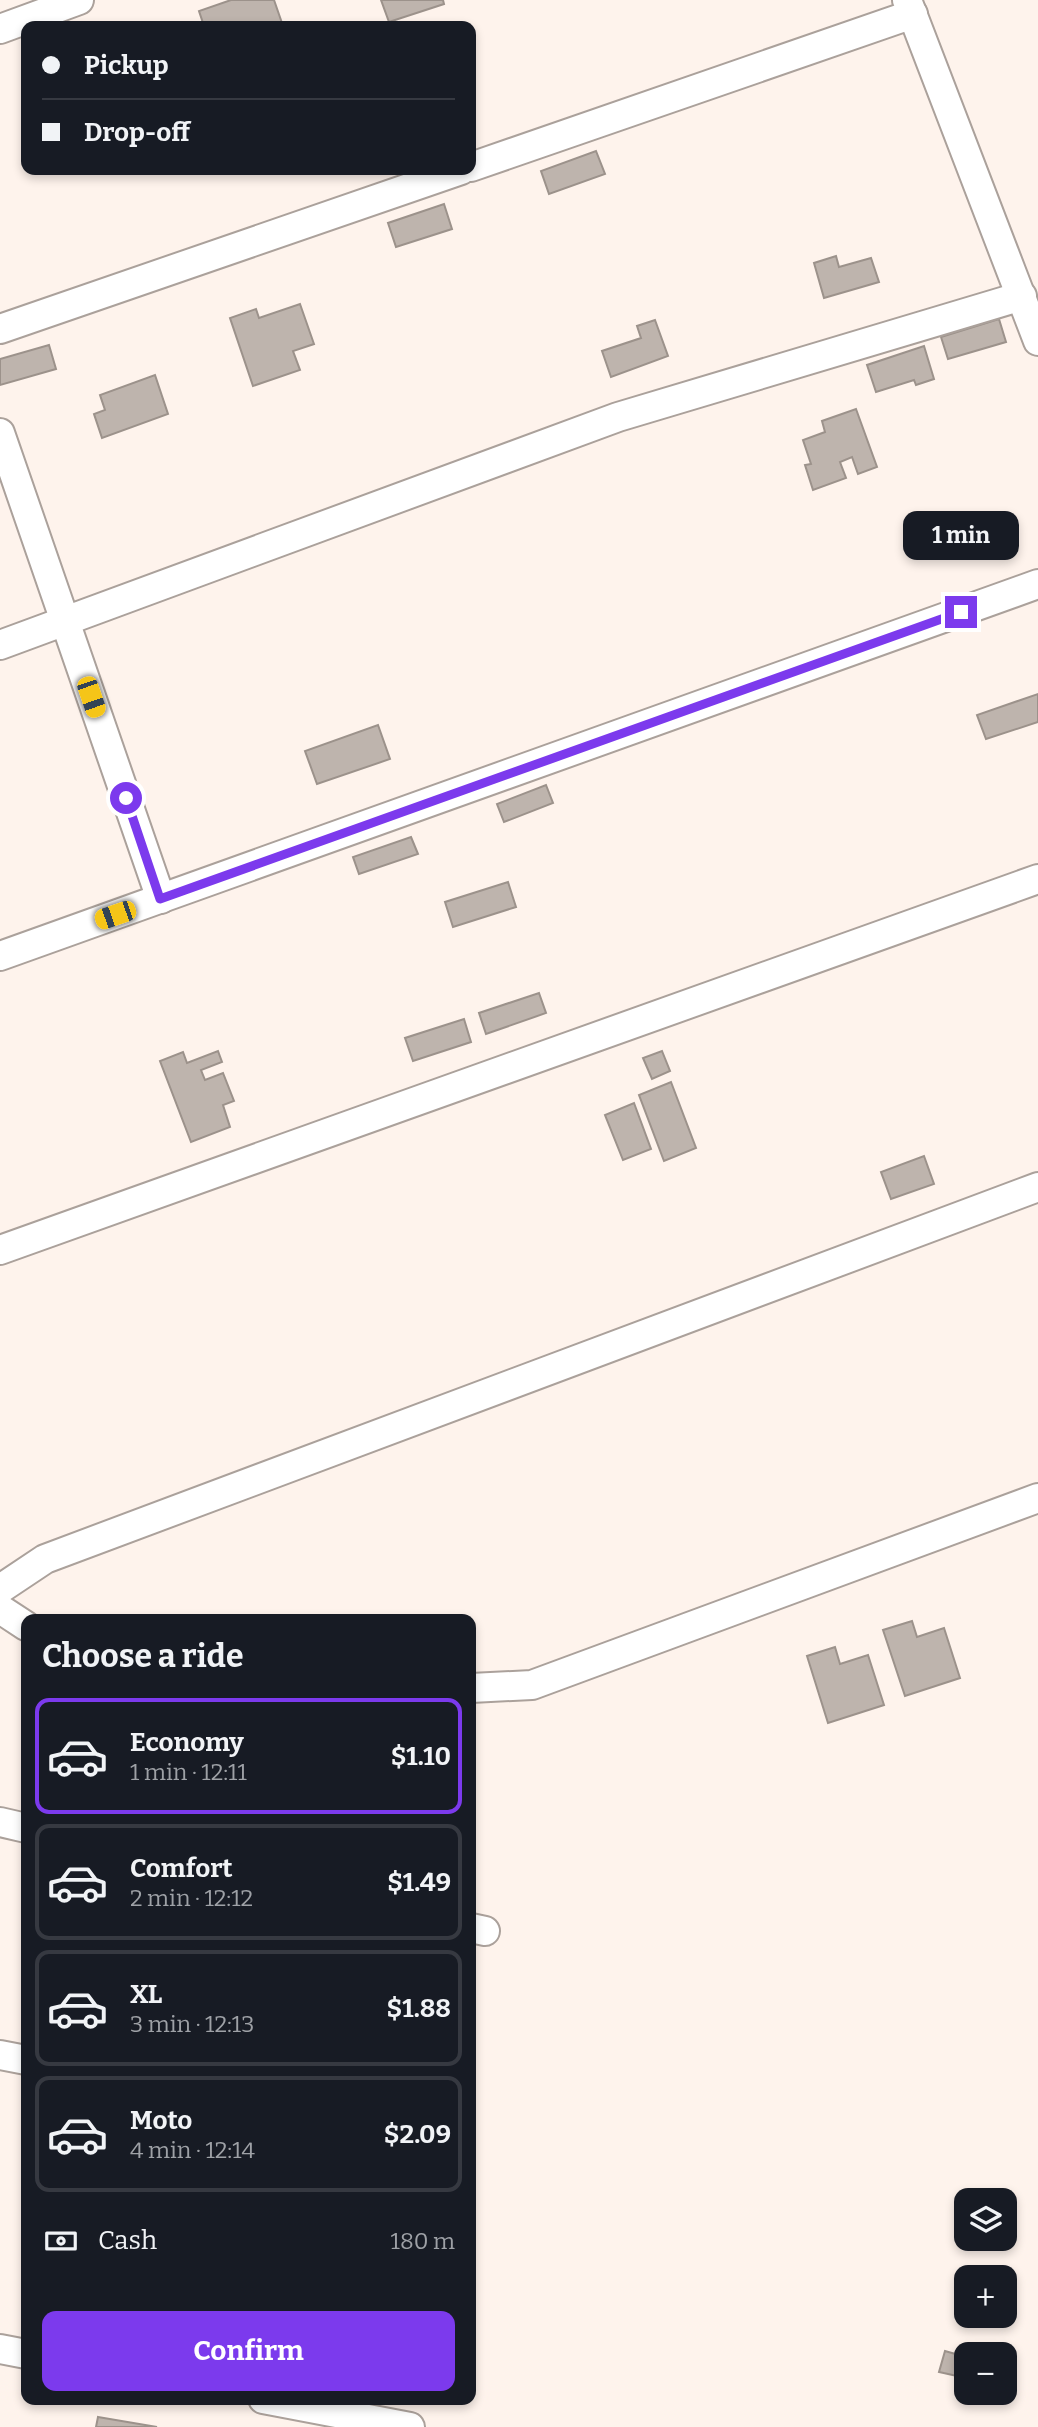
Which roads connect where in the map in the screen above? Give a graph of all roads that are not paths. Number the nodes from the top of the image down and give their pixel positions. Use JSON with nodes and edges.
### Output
{"nodes":[{"id":1,"x":79,"y":0,"type":"edge"},
{"id":2,"x":910,"y":7,"type":"edge"},
{"id":3,"x":21,"y":21,"type":"edge"},
{"id":4,"x":22,"y":21,"type":"edge"},
{"id":5,"x":0,"y":29,"type":"edge"},
{"id":6,"x":476,"y":165,"type":"edge"},
{"id":7,"x":447,"y":175,"type":"edge"},
{"id":8,"x":1021,"y":296,"type":"junction"},
{"id":9,"x":0,"y":329,"type":"edge"},
{"id":10,"x":1038,"y":341,"type":"edge"},
{"id":11,"x":0,"y":433,"type":"edge"},
{"id":12,"x":1038,"y":584,"type":"edge"},
{"id":13,"x":65,"y":622,"type":"junction"},
{"id":14,"x":0,"y":645,"type":"edge"},
{"id":15,"x":1038,"y":879,"type":"edge"},
{"id":16,"x":160,"y":899,"type":"junction"},
{"id":17,"x":0,"y":956,"type":"edge"},
{"id":18,"x":1038,"y":1187,"type":"edge"},
{"id":19,"x":0,"y":1250,"type":"edge"},
{"id":20,"x":1038,"y":1498,"type":"edge"},
{"id":21,"x":0,"y":1589,"type":"edge"},
{"id":22,"x":0,"y":1609,"type":"edge"},
{"id":23,"x":21,"y":1623,"type":"edge"},
{"id":24,"x":476,"y":1688,"type":"edge"},
{"id":25,"x":0,"y":1822,"type":"edge"},
{"id":26,"x":21,"y":1827,"type":"edge"},
{"id":27,"x":0,"y":2055,"type":"edge"},
{"id":28,"x":21,"y":2059,"type":"edge"},
{"id":29,"x":0,"y":2349,"type":"edge"},
{"id":30,"x":21,"y":2353,"type":"edge"},
{"id":31,"x":294,"y":2405,"type":"edge"},
{"id":32,"x":410,"y":2427,"type":"edge"}],
"edges":[{"from":1,"to":4,"type":"street"},
{"from":2,"to":6,"type":"street"},
{"from":2,"to":8,"type":"street"},
{"from":3,"to":5,"type":"street"},
{"from":7,"to":9,"type":"street"},
{"from":8,"to":10,"type":"street"},
{"from":8,"to":13,"type":"street"},
{"from":11,"to":13,"type":"street"},
{"from":12,"to":16,"type":"street"},
{"from":13,"to":14,"type":"street"},
{"from":13,"to":16,"type":"street"},
{"from":15,"to":19,"type":"street"},
{"from":16,"to":17,"type":"street"},
{"from":18,"to":21,"type":"street"},
{"from":20,"to":24,"type":"street"},
{"from":22,"to":23,"type":"street"},
{"from":25,"to":26,"type":"street"},
{"from":27,"to":28,"type":"street"},
{"from":29,"to":30,"type":"street"},
{"from":31,"to":32,"type":"street"}]}
